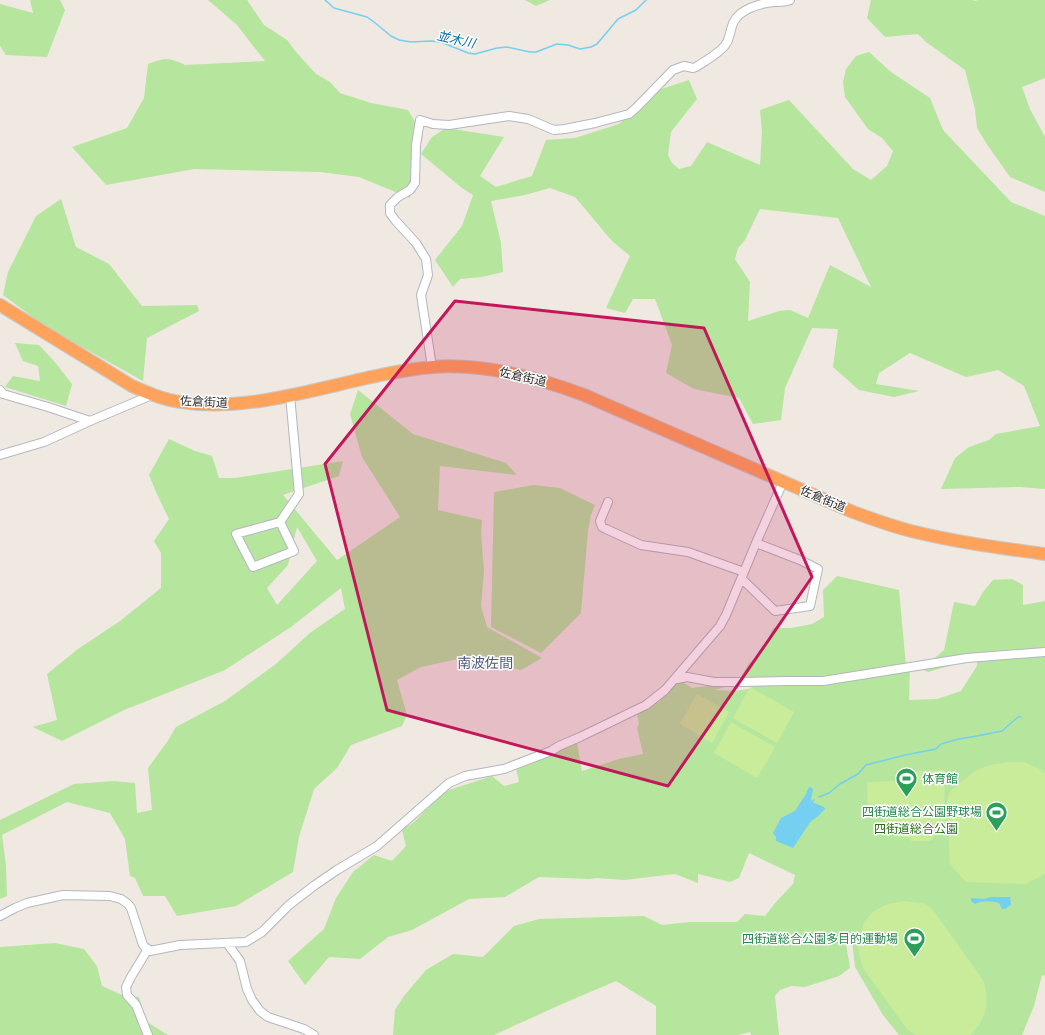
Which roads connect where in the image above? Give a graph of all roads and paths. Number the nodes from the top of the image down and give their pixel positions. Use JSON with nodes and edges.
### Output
{"nodes":[{"id":1,"x":790,"y":0,"type":"edge"},
{"id":2,"x":0,"y":305,"type":"edge"},
{"id":3,"x":432,"y":367,"type":"junction"},
{"id":4,"x":0,"y":390,"type":"edge"},
{"id":5,"x":152,"y":395,"type":"junction"},
{"id":6,"x":290,"y":395,"type":"junction"},
{"id":7,"x":90,"y":421,"type":"junction"},
{"id":8,"x":0,"y":455,"type":"edge"},
{"id":9,"x":783,"y":482,"type":"junction"},
{"id":10,"x":608,"y":502,"type":"dead end"},
{"id":11,"x":280,"y":522,"type":"junction"},
{"id":12,"x":756,"y":543,"type":"junction"},
{"id":13,"x":1045,"y":554,"type":"edge"},
{"id":14,"x":743,"y":576,"type":"junction"},
{"id":15,"x":1045,"y":652,"type":"edge"},
{"id":16,"x":676,"y":677,"type":"junction"},
{"id":17,"x":0,"y":916,"type":"edge"},
{"id":18,"x":227,"y":943,"type":"junction"},
{"id":19,"x":148,"y":949,"type":"junction"},
{"id":20,"x":148,"y":1035,"type":"edge"},
{"id":21,"x":314,"y":1035,"type":"edge"}],
"edges":[{"from":1,"to":3,"type":"street"},
{"from":2,"to":5,"type":"highway","name":"佐倉街道"},
{"from":3,"to":6,"type":"highway","name":"佐倉街道"},
{"from":3,"to":9,"type":"highway","name":"佐倉街道"},
{"from":4,"to":7,"type":"street"},
{"from":5,"to":6,"type":"highway","name":"佐倉街道"},
{"from":5,"to":7,"type":"street"},
{"from":6,"to":11,"type":"street"},
{"from":7,"to":8,"type":"street"},
{"from":9,"to":12,"type":"street"},
{"from":9,"to":13,"type":"highway","name":"佐倉街道"},
{"from":10,"to":14,"type":"street"},
{"from":11,"to":11,"type":"street"},
{"from":12,"to":14,"type":"street"},
{"from":12,"to":14,"type":"street"},
{"from":14,"to":16,"type":"street"},
{"from":15,"to":16,"type":"street"},
{"from":16,"to":18,"type":"street"},
{"from":17,"to":19,"type":"street"},
{"from":18,"to":19,"type":"street"},
{"from":18,"to":21,"type":"street"},
{"from":19,"to":20,"type":"street"}]}
